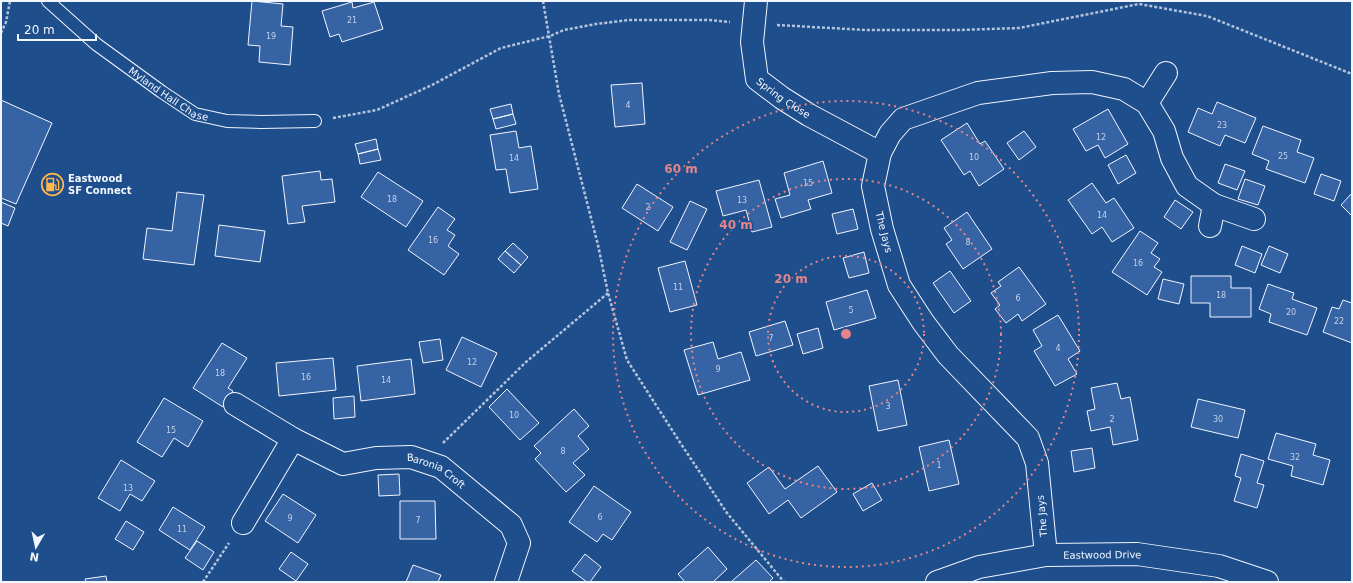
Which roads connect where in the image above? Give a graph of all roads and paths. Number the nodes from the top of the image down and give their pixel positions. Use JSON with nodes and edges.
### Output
{"nodes":[{"id":1,"x":10,"y":1,"type":"edge"},
{"id":2,"x":48,"y":1,"type":"edge"},
{"id":3,"x":543,"y":1,"type":"edge"},
{"id":4,"x":756,"y":1,"type":"edge"},
{"id":5,"x":754,"y":24,"type":"junction"},
{"id":6,"x":1,"y":33,"type":"edge"},
{"id":7,"x":550,"y":36,"type":"junction"},
{"id":8,"x":1166,"y":73,"type":"dead end"},
{"id":9,"x":1352,"y":74,"type":"edge"},
{"id":10,"x":1147,"y":102,"type":"junction"},
{"id":11,"x":315,"y":121,"type":"joint"},
{"id":12,"x":880,"y":153,"type":"junction"},
{"id":13,"x":1254,"y":219,"type":"dead end"},
{"id":14,"x":608,"y":293,"type":"junction"},
{"id":15,"x":234,"y":404,"type":"dead end"},
{"id":16,"x":293,"y":439,"type":"junction"},
{"id":17,"x":424,"y":462,"type":"junction"},
{"id":18,"x":243,"y":522,"type":"joint"},
{"id":19,"x":1046,"y":555,"type":"junction"},
{"id":20,"x":1218,"y":574,"type":"edge"},
{"id":21,"x":203,"y":582,"type":"edge"},
{"id":22,"x":506,"y":582,"type":"edge"},
{"id":23,"x":784,"y":582,"type":"edge"},
{"id":24,"x":937,"y":582,"type":"edge"},
{"id":25,"x":1267,"y":582,"type":"edge"}],
"edges":[{"from":1,"to":6,"type":"path"},
{"from":2,"to":11,"type":"lane","name":"Myland Hall Chase"},
{"from":3,"to":7,"type":"path"},
{"from":4,"to":5,"type":"street","name":"Spring Close"},
{"from":5,"to":7,"type":"path"},
{"from":5,"to":9,"type":"path"},
{"from":5,"to":12,"type":"street","name":"Spring Close"},
{"from":7,"to":11,"type":"path"},
{"from":7,"to":14,"type":"path"},
{"from":8,"to":10,"type":"street"},
{"from":10,"to":12,"type":"street","name":"The Jays"},
{"from":10,"to":13,"type":"street"},
{"from":12,"to":19,"type":"street","name":"The Jays"},
{"from":14,"to":17,"type":"path"},
{"from":14,"to":23,"type":"path"},
{"from":15,"to":16,"type":"street","name":"Baronia Croft"},
{"from":16,"to":17,"type":"street","name":"Baronia Croft"},
{"from":16,"to":18,"type":"street"},
{"from":17,"to":22,"type":"street","name":"Baronia Croft"},
{"from":18,"to":21,"type":"path"},
{"from":19,"to":20,"type":"street","name":"Eastwood Drive"},
{"from":19,"to":24,"type":"street","name":"Eastwood Drive"},
{"from":20,"to":25,"type":"street","name":"Eastwood Drive"}]}
